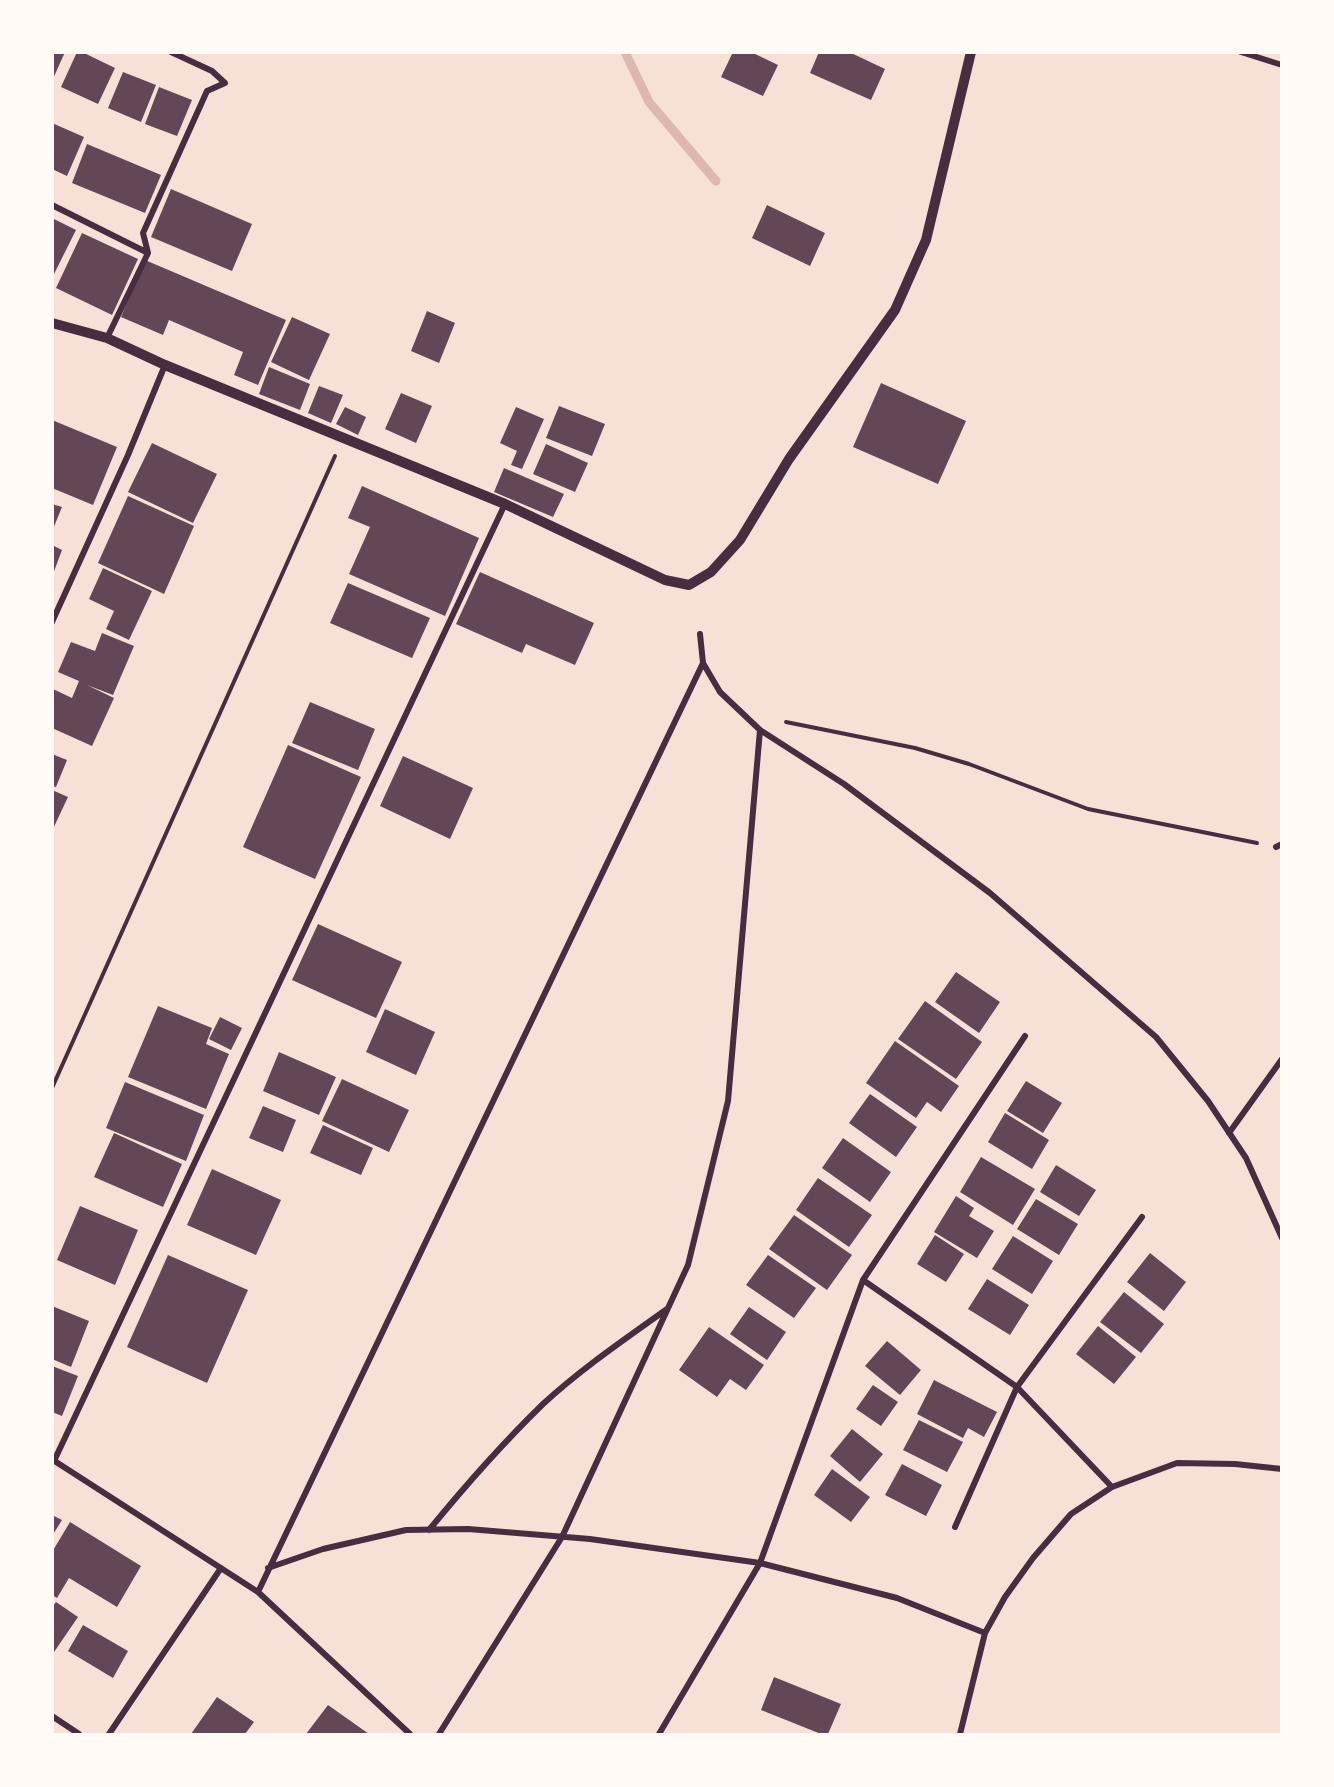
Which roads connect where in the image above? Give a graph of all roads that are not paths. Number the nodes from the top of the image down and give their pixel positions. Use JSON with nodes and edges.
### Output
{"nodes":[{"id":1,"x":171,"y":52,"type":"edge"},
{"id":2,"x":970,"y":52,"type":"edge"},
{"id":3,"x":1241,"y":52,"type":"edge"},
{"id":4,"x":1281,"y":66,"type":"edge"},
{"id":5,"x":52,"y":205,"type":"edge"},
{"id":6,"x":148,"y":253,"type":"junction"},
{"id":7,"x":52,"y":323,"type":"edge"},
{"id":8,"x":107,"y":338,"type":"junction"},
{"id":9,"x":165,"y":365,"type":"junction"},
{"id":10,"x":505,"y":504,"type":"junction"},
{"id":11,"x":52,"y":622,"type":"edge"},
{"id":12,"x":700,"y":634,"type":"dead end"},
{"id":13,"x":703,"y":663,"type":"junction"},
{"id":14,"x":760,"y":730,"type":"junction"},
{"id":15,"x":1025,"y":1036,"type":"dead end"},
{"id":16,"x":1281,"y":1059,"type":"edge"},
{"id":17,"x":1229,"y":1133,"type":"junction"},
{"id":18,"x":1142,"y":1217,"type":"dead end"},
{"id":19,"x":1281,"y":1238,"type":"edge"},
{"id":20,"x":863,"y":1280,"type":"junction"},
{"id":21,"x":667,"y":1309,"type":"junction"},
{"id":22,"x":1017,"y":1387,"type":"junction"},
{"id":23,"x":53,"y":1461,"type":"edge"},
{"id":24,"x":1281,"y":1469,"type":"edge"},
{"id":25,"x":1112,"y":1487,"type":"junction"},
{"id":26,"x":955,"y":1527,"type":"dead end"},
{"id":27,"x":429,"y":1530,"type":"junction"},
{"id":28,"x":562,"y":1537,"type":"junction"},
{"id":29,"x":760,"y":1563,"type":"junction"},
{"id":30,"x":221,"y":1568,"type":"junction"},
{"id":31,"x":268,"y":1568,"type":"junction"},
{"id":32,"x":258,"y":1592,"type":"junction"},
{"id":33,"x":985,"y":1633,"type":"junction"},
{"id":34,"x":52,"y":1716,"type":"edge"},
{"id":35,"x":79,"y":1734,"type":"edge"},
{"id":36,"x":109,"y":1734,"type":"edge"},
{"id":37,"x":410,"y":1734,"type":"edge"},
{"id":38,"x":439,"y":1734,"type":"edge"},
{"id":39,"x":659,"y":1734,"type":"edge"},
{"id":40,"x":960,"y":1734,"type":"edge"}],
"edges":[{"from":1,"to":6,"type":"street"},
{"from":2,"to":10,"type":"street"},
{"from":3,"to":4,"type":"street"},
{"from":5,"to":6,"type":"street"},
{"from":6,"to":8,"type":"street"},
{"from":7,"to":8,"type":"street"},
{"from":8,"to":9,"type":"street"},
{"from":9,"to":10,"type":"street"},
{"from":9,"to":11,"type":"street"},
{"from":10,"to":23,"type":"street"},
{"from":12,"to":13,"type":"street"},
{"from":13,"to":14,"type":"street"},
{"from":13,"to":31,"type":"street"},
{"from":14,"to":17,"type":"street"},
{"from":14,"to":21,"type":"street"},
{"from":15,"to":20,"type":"street"},
{"from":16,"to":17,"type":"street"},
{"from":17,"to":19,"type":"street"},
{"from":18,"to":22,"type":"street"},
{"from":20,"to":22,"type":"street"},
{"from":20,"to":29,"type":"street"},
{"from":21,"to":27,"type":"street"},
{"from":21,"to":28,"type":"street"},
{"from":22,"to":25,"type":"street"},
{"from":22,"to":26,"type":"street"},
{"from":23,"to":30,"type":"street"},
{"from":24,"to":25,"type":"street"},
{"from":25,"to":33,"type":"street"},
{"from":27,"to":28,"type":"street"},
{"from":27,"to":31,"type":"street"},
{"from":28,"to":29,"type":"street"},
{"from":28,"to":38,"type":"street"},
{"from":29,"to":33,"type":"street"},
{"from":29,"to":39,"type":"street"},
{"from":30,"to":32,"type":"street"},
{"from":30,"to":36,"type":"street"},
{"from":31,"to":32,"type":"street"},
{"from":32,"to":37,"type":"street"},
{"from":33,"to":40,"type":"street"},
{"from":34,"to":35,"type":"street"}]}
